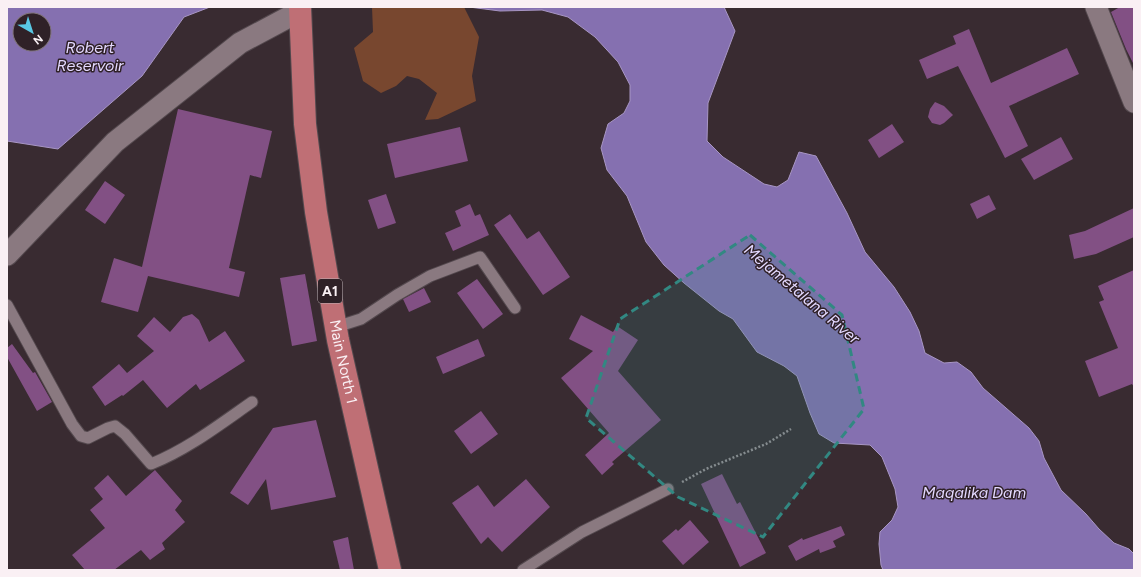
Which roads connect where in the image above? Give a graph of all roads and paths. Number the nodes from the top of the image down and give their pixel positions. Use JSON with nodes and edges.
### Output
{"nodes":[{"id":1,"x":1096,"y":7,"type":"edge"},
{"id":2,"x":300,"y":9,"type":"edge"},
{"id":3,"x":1134,"y":102,"type":"edge"},
{"id":4,"x":7,"y":255,"type":"edge"},
{"id":5,"x":7,"y":305,"type":"edge"},
{"id":6,"x":515,"y":308,"type":"dead end"},
{"id":7,"x":336,"y":327,"type":"junction"},
{"id":8,"x":252,"y":402,"type":"dead end"},
{"id":9,"x":791,"y":429,"type":"dead end"},
{"id":10,"x":668,"y":489,"type":"joint"},
{"id":11,"x":390,"y":570,"type":"edge"},
{"id":12,"x":523,"y":570,"type":"edge"}],
"edges":[{"from":1,"to":3,"type":"street"},
{"from":2,"to":4,"type":"street"},
{"from":2,"to":7,"type":"main road","name":"Main North 1","number":"A1"},
{"from":5,"to":8,"type":"lane"},
{"from":6,"to":7,"type":"lane"},
{"from":7,"to":11,"type":"main road","name":"Main North 1","number":"A1"},
{"from":9,"to":10,"type":"path"},
{"from":10,"to":12,"type":"lane"}]}
